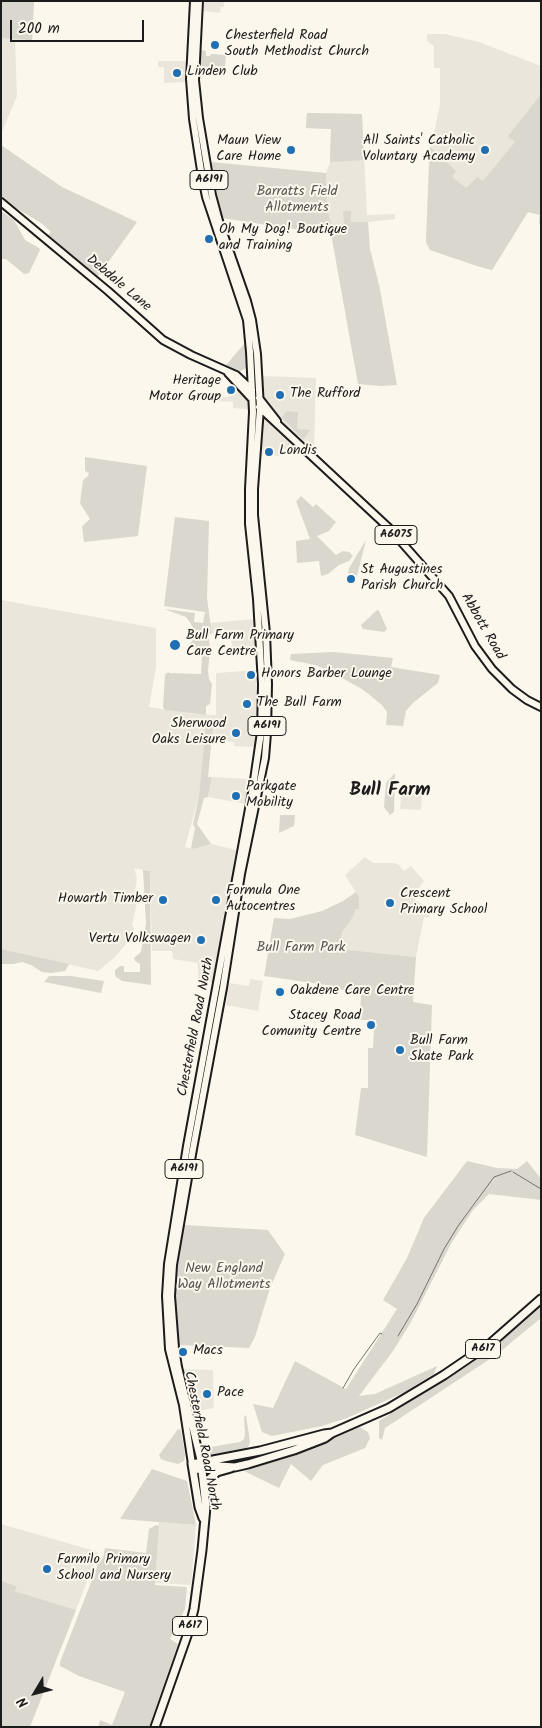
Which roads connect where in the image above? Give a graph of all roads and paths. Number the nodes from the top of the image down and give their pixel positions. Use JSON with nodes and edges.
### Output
{"nodes":[{"id":1,"x":194,"y":1,"type":"edge"},
{"id":2,"x":199,"y":1,"type":"edge"},
{"id":3,"x":1,"y":202,"type":"edge"},
{"id":4,"x":251,"y":367,"type":"junction"},
{"id":5,"x":228,"y":372,"type":"junction"},
{"id":6,"x":236,"y":375,"type":"junction"},
{"id":7,"x":252,"y":389,"type":"junction"},
{"id":8,"x":256,"y":399,"type":"junction"},
{"id":9,"x":260,"y":408,"type":"junction"},
{"id":10,"x":273,"y":421,"type":"junction"},
{"id":11,"x":280,"y":425,"type":"junction"},
{"id":12,"x":258,"y":429,"type":"junction"},
{"id":13,"x":541,"y":707,"type":"edge"},
{"id":14,"x":200,"y":1092,"type":"junction"},
{"id":15,"x":183,"y":1188,"type":"junction"},
{"id":16,"x":541,"y":1298,"type":"edge"},
{"id":17,"x":332,"y":1433,"type":"junction"},
{"id":18,"x":201,"y":1465,"type":"junction"},
{"id":19,"x":193,"y":1467,"type":"junction"},
{"id":20,"x":235,"y":1467,"type":"junction"},
{"id":21,"x":204,"y":1484,"type":"junction"},
{"id":22,"x":204,"y":1521,"type":"junction"},
{"id":23,"x":156,"y":1727,"type":"edge"}],
"edges":[{"from":1,"to":4,"type":"main road","number":"A6191"},
{"from":2,"to":8,"type":"main road","number":"A6191"},
{"from":3,"to":5,"type":"main road","name":"Debdale Lane","number":"A6075"},
{"from":4,"to":6,"type":"main road"},
{"from":4,"to":7,"type":"main road","number":"A6191"},
{"from":5,"to":6,"type":"main road","name":"Debdale Lane","number":"A6075"},
{"from":5,"to":8,"type":"main road","name":"Debdale Lane","number":"A6075"},
{"from":6,"to":7,"type":"main road","name":"Debdale Lane","number":"A6075"},
{"from":7,"to":8,"type":"main road","number":"A6191"},
{"from":8,"to":9,"type":"main road","number":"A6075"},
{"from":8,"to":11,"type":"main road","name":"Abbott Road","number":"A6075"},
{"from":8,"to":14,"type":"main road","name":"Chesterfield Road North","number":"A6191"},
{"from":9,"to":10,"type":"main road","name":"Abbott Road","number":"A6075"},
{"from":9,"to":12,"type":"main road","name":"Chesterfield Road North","number":"A6191"},
{"from":10,"to":11,"type":"main road","name":"Abbott Road","number":"A6075"},
{"from":10,"to":12,"type":"main road"},
{"from":11,"to":13,"type":"main road","name":"Abbott Road","number":"A6075"},
{"from":12,"to":14,"type":"main road","name":"Chesterfield Road North","number":"A6191"},
{"from":14,"to":15,"type":"main road","name":"Chesterfield Road North","number":"A6191"},
{"from":15,"to":18,"type":"main road","name":"Chesterfield Road North","number":"A6191"},
{"from":15,"to":19,"type":"main road","name":"Chesterfield Road North","number":"A6191"},
{"from":16,"to":17,"type":"highway","number":"A617"},
{"from":17,"to":18,"type":"highway","number":"A617"},
{"from":17,"to":20,"type":"highway","number":"A617"},
{"from":18,"to":19,"type":"highway","number":"A617"},
{"from":18,"to":20,"type":"highway","number":"A617"},
{"from":18,"to":21,"type":"highway","name":"Chesterfield Road North","number":"A617"},
{"from":19,"to":22,"type":"highway","name":"Chesterfield Road North","number":"A617"},
{"from":20,"to":21,"type":"highway","number":"A617"},
{"from":21,"to":22,"type":"highway","name":"Chesterfield Road North","number":"A617"},
{"from":22,"to":23,"type":"highway","number":"A617"}]}
